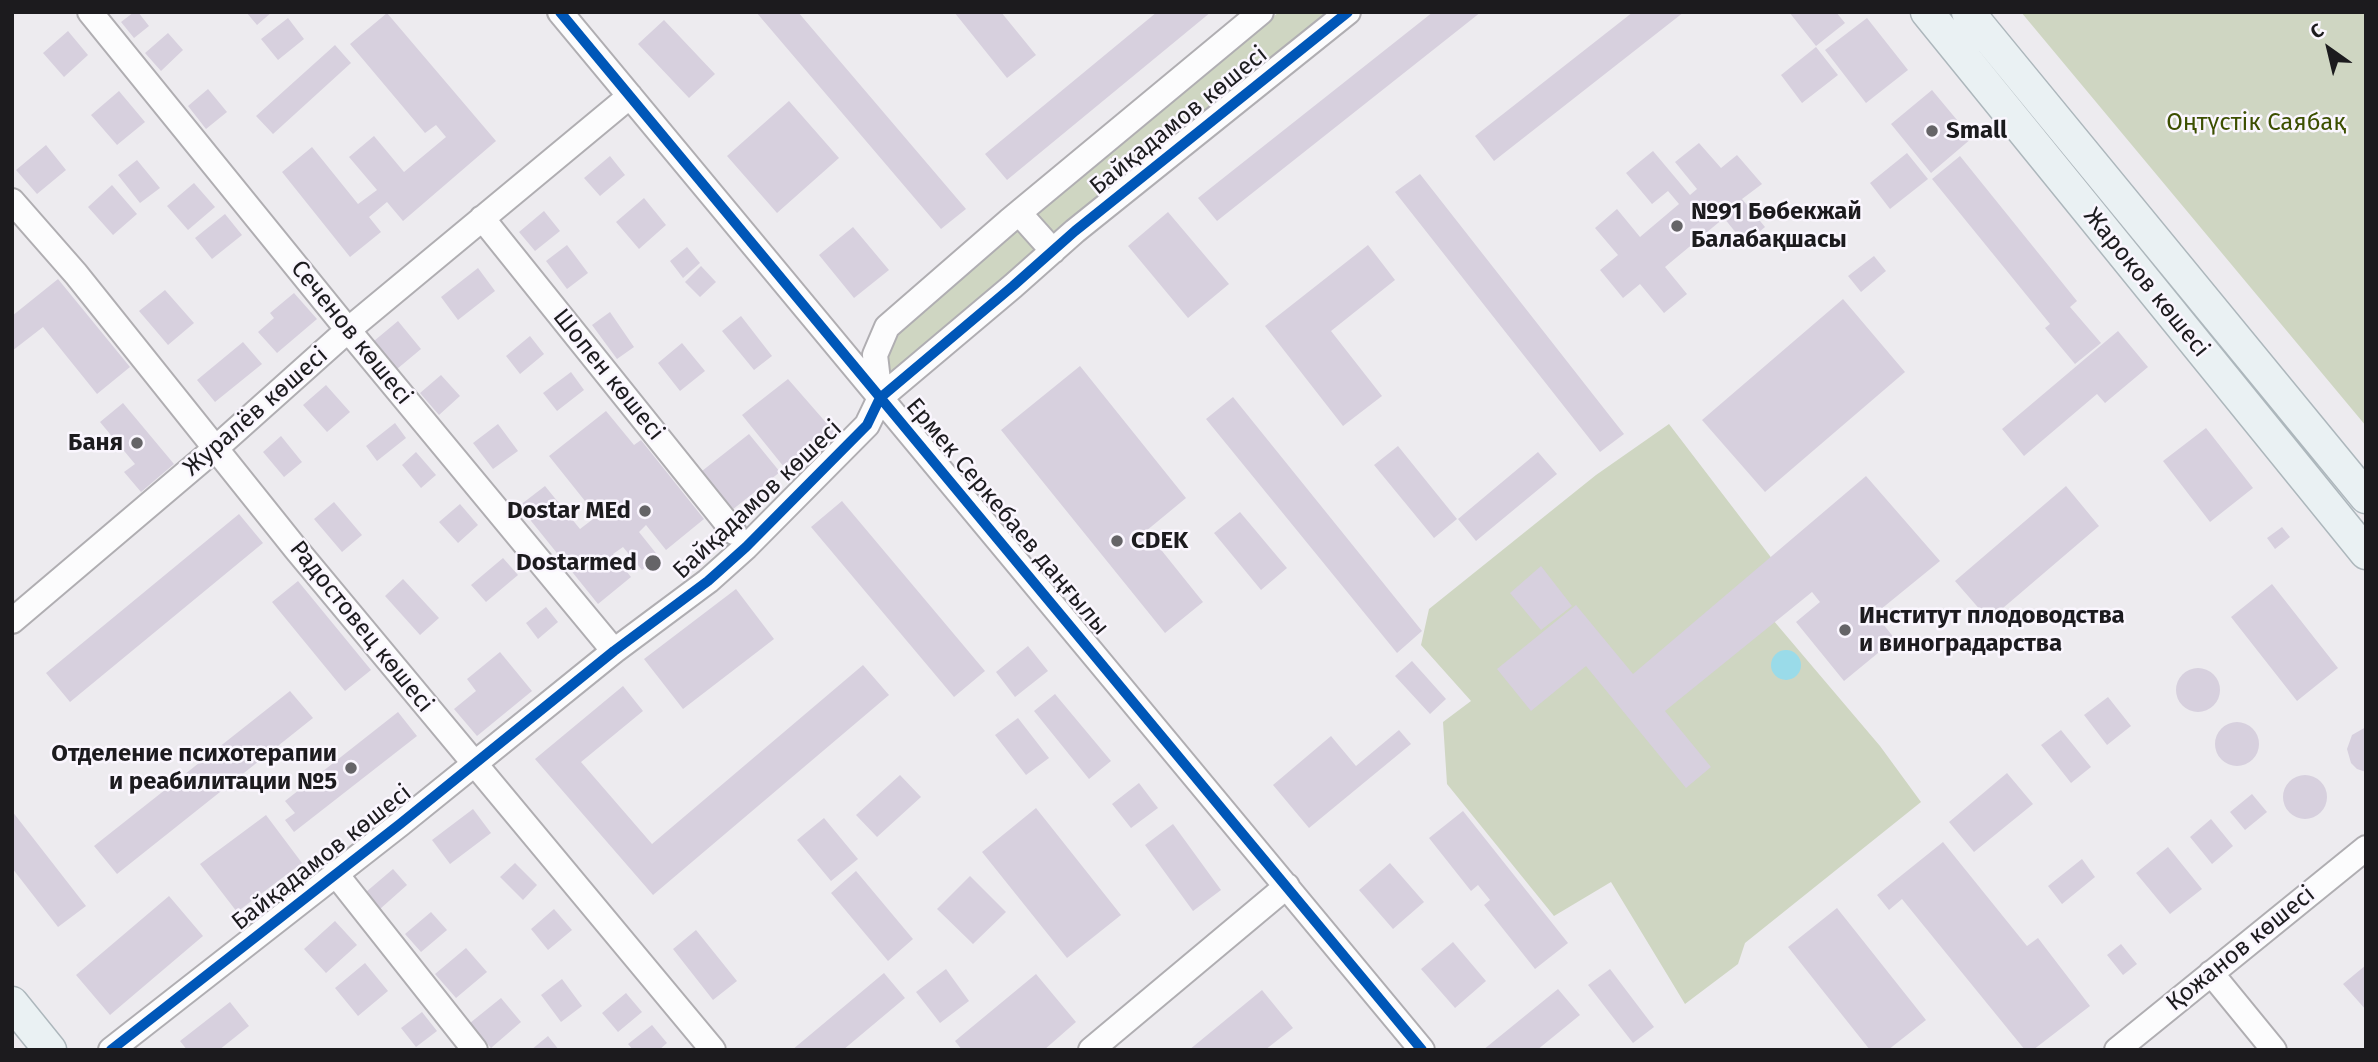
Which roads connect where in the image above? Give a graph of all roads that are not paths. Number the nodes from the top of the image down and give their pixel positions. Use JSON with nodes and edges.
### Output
{"nodes":[{"id":1,"x":90,"y":12,"type":"edge"},
{"id":2,"x":560,"y":12,"type":"edge"},
{"id":3,"x":1261,"y":12,"type":"edge"},
{"id":4,"x":1348,"y":12,"type":"edge"},
{"id":5,"x":1927,"y":12,"type":"edge"},
{"id":6,"x":1972,"y":17,"type":"edge"},
{"id":7,"x":1950,"y":40,"type":"junction"},
{"id":8,"x":629,"y":96,"type":"junction"},
{"id":9,"x":12,"y":201,"type":"edge"},
{"id":10,"x":1019,"y":214,"type":"junction"},
{"id":11,"x":482,"y":218,"type":"junction"},
{"id":12,"x":1053,"y":251,"type":"junction"},
{"id":13,"x":348,"y":330,"type":"junction"},
{"id":14,"x":880,"y":398,"type":"junction"},
{"id":15,"x":216,"y":448,"type":"junction"},
{"id":16,"x":2366,"y":497,"type":"edge"},
{"id":17,"x":734,"y":533,"type":"dead end"},
{"id":18,"x":2366,"y":553,"type":"edge"},
{"id":19,"x":12,"y":621,"type":"edge"},
{"id":20,"x":614,"y":651,"type":"junction"},
{"id":21,"x":474,"y":764,"type":"junction"},
{"id":22,"x":2366,"y":848,"type":"edge"},
{"id":23,"x":335,"y":873,"type":"junction"},
{"id":24,"x":1287,"y":886,"type":"junction"},
{"id":25,"x":2211,"y":973,"type":"junction"},
{"id":26,"x":12,"y":1003,"type":"edge"},
{"id":27,"x":50,"y":1050,"type":"edge"},
{"id":28,"x":111,"y":1050,"type":"edge"},
{"id":29,"x":475,"y":1050,"type":"edge"},
{"id":30,"x":713,"y":1050,"type":"edge"},
{"id":31,"x":1091,"y":1050,"type":"edge"},
{"id":32,"x":1422,"y":1050,"type":"edge"},
{"id":33,"x":2117,"y":1050,"type":"edge"},
{"id":34,"x":2274,"y":1050,"type":"edge"}],
"edges":[{"from":1,"to":13,"type":"street","name":"Сеченов көшесі"},
{"from":2,"to":8,"type":"street","name":"Ермек Серкебаев даңғылы"},
{"from":3,"to":10,"type":"street","name":"Байқадамов көшесі"},
{"from":4,"to":12,"type":"street","name":"Байқадамов көшесі"},
{"from":5,"to":7,"type":"main road","name":"Жароков көшесі"},
{"from":6,"to":7,"type":"main road"},
{"from":6,"to":16,"type":"main road","name":"Жароков көшесі"},
{"from":7,"to":18,"type":"main road","name":"Жароков көшесі"},
{"from":8,"to":11,"type":"street","name":"Журалёв көшесі"},
{"from":8,"to":14,"type":"street","name":"Ермек Серкебаев даңғылы"},
{"from":9,"to":15,"type":"street","name":"Радостовец көшесі"},
{"from":10,"to":12,"type":"street"},
{"from":10,"to":14,"type":"street","name":"Байқадамов көшесі"},
{"from":11,"to":13,"type":"street","name":"Журалёв көшесі"},
{"from":11,"to":17,"type":"street","name":"Шопен көшесі"},
{"from":12,"to":14,"type":"street","name":"Байқадамов көшесі"},
{"from":13,"to":15,"type":"street","name":"Журалёв көшесі"},
{"from":13,"to":20,"type":"street","name":"Сеченов көшесі"},
{"from":14,"to":20,"type":"street","name":"Байқадамов көшесі"},
{"from":14,"to":24,"type":"street","name":"Ермек Серкебаев даңғылы"},
{"from":15,"to":19,"type":"street","name":"Журалёв көшесі"},
{"from":15,"to":21,"type":"street","name":"Радостовец көшесі"},
{"from":20,"to":21,"type":"street","name":"Байқадамов көшесі"},
{"from":21,"to":23,"type":"street","name":"Байқадамов көшесі"},
{"from":21,"to":30,"type":"street","name":"Радостовец көшесі"},
{"from":22,"to":25,"type":"street","name":"Қожанов көшесі"},
{"from":23,"to":28,"type":"street","name":"Байқадамов көшесі"},
{"from":23,"to":29,"type":"street"},
{"from":24,"to":31,"type":"street"},
{"from":24,"to":32,"type":"street","name":"Ермек Серкебаев даңғылы"},
{"from":25,"to":33,"type":"street","name":"Қожанов көшесі"},
{"from":25,"to":34,"type":"street"},
{"from":26,"to":27,"type":"main road"}]}
